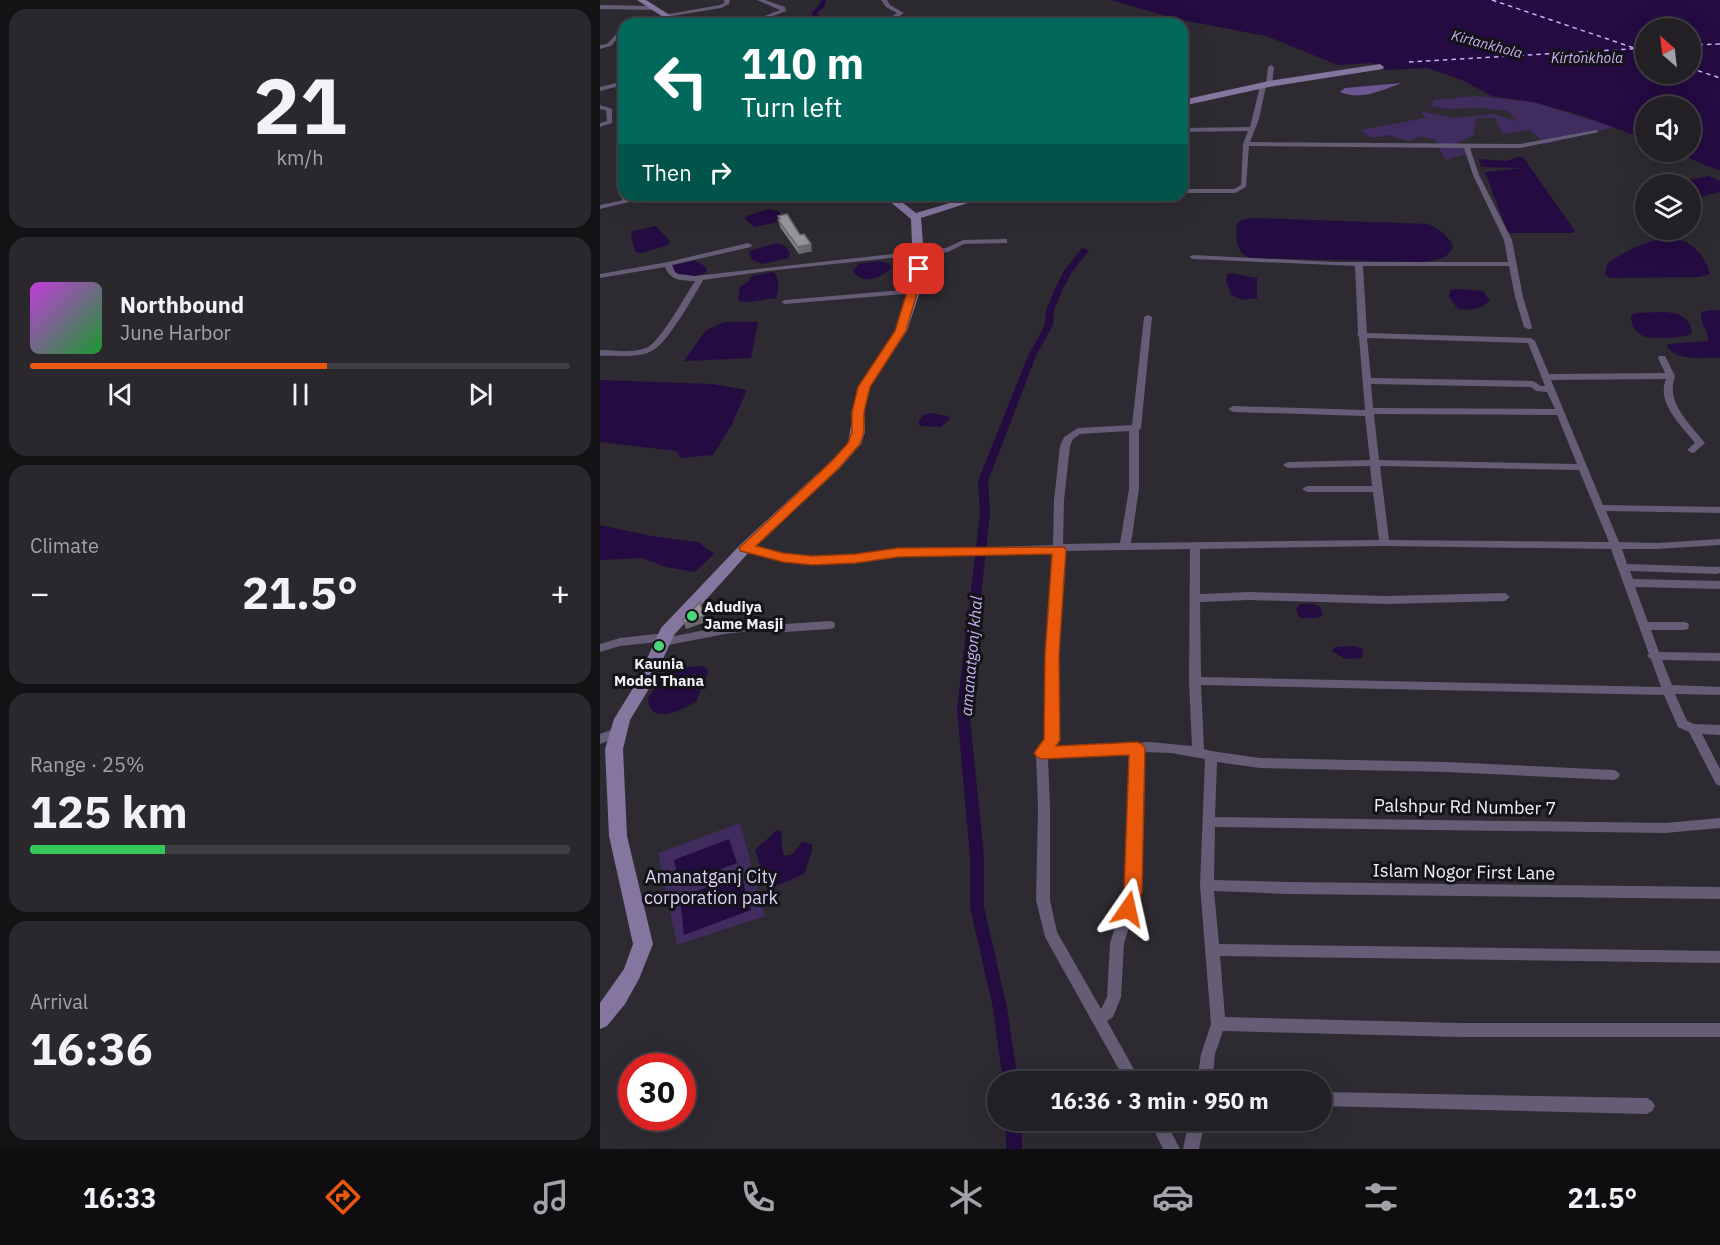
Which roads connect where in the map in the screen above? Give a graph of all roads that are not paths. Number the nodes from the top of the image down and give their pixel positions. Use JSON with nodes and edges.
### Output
{"nodes":[{"id":1,"x":641,"y":0,"type":"edge"},
{"id":2,"x":727,"y":0,"type":"edge"},
{"id":3,"x":760,"y":0,"type":"edge"},
{"id":4,"x":884,"y":0,"type":"edge"},
{"id":5,"x":600,"y":8,"type":"edge"},
{"id":6,"x":654,"y":8,"type":"junction"},
{"id":7,"x":670,"y":18,"type":"edge"},
{"id":8,"x":680,"y":18,"type":"edge"},
{"id":9,"x":764,"y":18,"type":"edge"},
{"id":10,"x":898,"y":18,"type":"edge"},
{"id":11,"x":618,"y":35,"type":"edge"},
{"id":12,"x":600,"y":47,"type":"edge"},
{"id":13,"x":1271,"y":67,"type":"dead end"},
{"id":14,"x":1380,"y":67,"type":"dead end"},
{"id":15,"x":618,"y":84,"type":"edge"},
{"id":16,"x":1266,"y":85,"type":"junction"},
{"id":17,"x":600,"y":89,"type":"edge"},
{"id":18,"x":1188,"y":102,"type":"edge"},
{"id":19,"x":600,"y":107,"type":"edge"},
{"id":20,"x":600,"y":125,"type":"edge"},
{"id":21,"x":1251,"y":129,"type":"junction"},
{"id":22,"x":1188,"y":130,"type":"edge"},
{"id":23,"x":1596,"y":132,"type":"dead end"},
{"id":24,"x":1246,"y":144,"type":"junction"},
{"id":25,"x":1466,"y":145,"type":"junction"},
{"id":26,"x":1188,"y":191,"type":"edge"},
{"id":27,"x":628,"y":201,"type":"edge"},
{"id":28,"x":895,"y":201,"type":"edge"},
{"id":29,"x":968,"y":201,"type":"edge"},
{"id":30,"x":600,"y":207,"type":"edge"},
{"id":31,"x":915,"y":217,"type":"junction"},
{"id":32,"x":1004,"y":241,"type":"dead end"},
{"id":33,"x":748,"y":245,"type":"dead end"},
{"id":34,"x":918,"y":253,"type":"junction"},
{"id":35,"x":1193,"y":257,"type":"dead end"},
{"id":36,"x":668,"y":264,"type":"junction"},
{"id":37,"x":1359,"y":264,"type":"junction"},
{"id":38,"x":1512,"y":264,"type":"junction"},
{"id":39,"x":600,"y":276,"type":"edge"},
{"id":40,"x":700,"y":278,"type":"junction"},
{"id":41,"x":914,"y":291,"type":"junction"},
{"id":42,"x":785,"y":302,"type":"dead end"},
{"id":43,"x":1148,"y":317,"type":"dead end"},
{"id":44,"x":1528,"y":327,"type":"dead end"},
{"id":45,"x":1361,"y":335,"type":"junction"},
{"id":46,"x":600,"y":353,"type":"edge"},
{"id":47,"x":1662,"y":358,"type":"dead end"},
{"id":48,"x":1671,"y":376,"type":"junction"},
{"id":49,"x":1547,"y":377,"type":"junction"},
{"id":50,"x":1367,"y":381,"type":"junction"},
{"id":51,"x":1552,"y":389,"type":"junction"},
{"id":52,"x":1233,"y":409,"type":"dead end"},
{"id":53,"x":1370,"y":412,"type":"junction"},
{"id":54,"x":1561,"y":412,"type":"junction"},
{"id":55,"x":1134,"y":430,"type":"junction"},
{"id":56,"x":1692,"y":450,"type":"dead end"},
{"id":57,"x":1375,"y":464,"type":"junction"},
{"id":58,"x":1288,"y":465,"type":"dead end"},
{"id":59,"x":1583,"y":467,"type":"junction"},
{"id":60,"x":1307,"y":489,"type":"dead end"},
{"id":61,"x":1377,"y":489,"type":"junction"},
{"id":62,"x":1599,"y":508,"type":"junction"},
{"id":63,"x":1720,"y":510,"type":"edge"},
{"id":64,"x":1720,"y":542,"type":"edge"},
{"id":65,"x":1384,"y":543,"type":"junction"},
{"id":66,"x":1195,"y":545,"type":"junction"},
{"id":67,"x":1614,"y":545,"type":"junction"},
{"id":68,"x":1125,"y":546,"type":"junction"},
{"id":69,"x":746,"y":548,"type":"junction"},
{"id":70,"x":1059,"y":550,"type":"junction"},
{"id":71,"x":1622,"y":567,"type":"junction"},
{"id":72,"x":1717,"y":570,"type":"dead end"},
{"id":73,"x":1629,"y":583,"type":"junction"},
{"id":74,"x":1720,"y":585,"type":"edge"},
{"id":75,"x":1505,"y":597,"type":"dead end"},
{"id":76,"x":1196,"y":598,"type":"junction"},
{"id":77,"x":831,"y":625,"type":"dead end"},
{"id":78,"x":1645,"y":626,"type":"junction"},
{"id":79,"x":1684,"y":626,"type":"dead end"},
{"id":80,"x":664,"y":639,"type":"junction"},
{"id":81,"x":600,"y":648,"type":"edge"},
{"id":82,"x":1653,"y":656,"type":"junction"},
{"id":83,"x":1720,"y":657,"type":"edge"},
{"id":84,"x":1195,"y":681,"type":"junction"},
{"id":85,"x":1667,"y":690,"type":"junction"},
{"id":86,"x":1720,"y":691,"type":"edge"},
{"id":87,"x":1693,"y":729,"type":"junction"},
{"id":88,"x":1720,"y":730,"type":"edge"},
{"id":89,"x":619,"y":732,"type":"junction"},
{"id":90,"x":600,"y":739,"type":"edge"},
{"id":91,"x":1137,"y":748,"type":"junction"},
{"id":92,"x":1042,"y":753,"type":"junction"},
{"id":93,"x":1204,"y":754,"type":"junction"},
{"id":94,"x":1614,"y":775,"type":"dead end"},
{"id":95,"x":1720,"y":781,"type":"edge"},
{"id":96,"x":1209,"y":822,"type":"junction"},
{"id":97,"x":1720,"y":823,"type":"edge"},
{"id":98,"x":1207,"y":885,"type":"junction"},
{"id":99,"x":1720,"y":893,"type":"edge"},
{"id":100,"x":1213,"y":950,"type":"junction"},
{"id":101,"x":1720,"y":957,"type":"edge"},
{"id":102,"x":1099,"y":1018,"type":"junction"},
{"id":103,"x":600,"y":1019,"type":"edge"},
{"id":104,"x":1218,"y":1024,"type":"junction"},
{"id":105,"x":1720,"y":1030,"type":"edge"},
{"id":106,"x":1128,"y":1071,"type":"edge"},
{"id":107,"x":1206,"y":1071,"type":"edge"},
{"id":108,"x":1332,"y":1099,"type":"edge"},
{"id":109,"x":1647,"y":1106,"type":"dead end"},
{"id":110,"x":1162,"y":1131,"type":"edge"},
{"id":111,"x":1195,"y":1131,"type":"edge"},
{"id":112,"x":1172,"y":1149,"type":"edge"},
{"id":113,"x":1191,"y":1149,"type":"edge"}],
"edges":[{"from":1,"to":6,"type":"main road"},
{"from":2,"to":8,"type":"street"},
{"from":3,"to":9,"type":"street"},
{"from":4,"to":10,"type":"street"},
{"from":5,"to":6,"type":"street"},
{"from":6,"to":7,"type":"main road"},
{"from":11,"to":12,"type":"street"},
{"from":13,"to":16,"type":"street"},
{"from":14,"to":16,"type":"main road"},
{"from":15,"to":17,"type":"street"},
{"from":16,"to":18,"type":"main road"},
{"from":16,"to":21,"type":"street"},
{"from":19,"to":20,"type":"street"},
{"from":21,"to":22,"type":"street"},
{"from":21,"to":24,"type":"street"},
{"from":23,"to":25,"type":"street"},
{"from":24,"to":25,"type":"street"},
{"from":24,"to":26,"type":"street"},
{"from":25,"to":38,"type":"street"},
{"from":27,"to":30,"type":"street"},
{"from":28,"to":31,"type":"main road"},
{"from":29,"to":31,"type":"main road"},
{"from":31,"to":34,"type":"main road"},
{"from":32,"to":34,"type":"street"},
{"from":33,"to":36,"type":"street"},
{"from":34,"to":40,"type":"street"},
{"from":34,"to":41,"type":"main road"},
{"from":35,"to":37,"type":"street"},
{"from":36,"to":39,"type":"street"},
{"from":36,"to":40,"type":"street"},
{"from":37,"to":38,"type":"street"},
{"from":37,"to":45,"type":"street"},
{"from":38,"to":44,"type":"street"},
{"from":40,"to":46,"type":"street"},
{"from":41,"to":42,"type":"street"},
{"from":41,"to":69,"type":"main road"},
{"from":43,"to":55,"type":"street"},
{"from":45,"to":49,"type":"street"},
{"from":45,"to":50,"type":"street"},
{"from":47,"to":48,"type":"street"},
{"from":48,"to":49,"type":"street"},
{"from":48,"to":56,"type":"street"},
{"from":49,"to":51,"type":"street"},
{"from":50,"to":51,"type":"street"},
{"from":50,"to":53,"type":"street"},
{"from":51,"to":54,"type":"street"},
{"from":52,"to":53,"type":"street"},
{"from":53,"to":54,"type":"street"},
{"from":53,"to":57,"type":"street"},
{"from":54,"to":59,"type":"street"},
{"from":55,"to":68,"type":"street"},
{"from":55,"to":70,"type":"street"},
{"from":57,"to":58,"type":"street"},
{"from":57,"to":59,"type":"street"},
{"from":57,"to":61,"type":"street"},
{"from":59,"to":62,"type":"street"},
{"from":60,"to":61,"type":"street"},
{"from":61,"to":65,"type":"street"},
{"from":62,"to":63,"type":"street"},
{"from":62,"to":67,"type":"street"},
{"from":64,"to":67,"type":"street"},
{"from":65,"to":66,"type":"street"},
{"from":65,"to":67,"type":"street"},
{"from":66,"to":68,"type":"street"},
{"from":66,"to":76,"type":"street"},
{"from":67,"to":71,"type":"street"},
{"from":68,"to":70,"type":"street"},
{"from":69,"to":70,"type":"street"},
{"from":69,"to":80,"type":"main road"},
{"from":70,"to":92,"type":"street"},
{"from":71,"to":72,"type":"street"},
{"from":71,"to":73,"type":"street"},
{"from":73,"to":74,"type":"street"},
{"from":73,"to":78,"type":"street"},
{"from":75,"to":76,"type":"street"},
{"from":76,"to":84,"type":"street"},
{"from":77,"to":80,"type":"street"},
{"from":78,"to":79,"type":"street"},
{"from":78,"to":82,"type":"street"},
{"from":80,"to":81,"type":"street"},
{"from":80,"to":89,"type":"main road"},
{"from":82,"to":83,"type":"street"},
{"from":82,"to":85,"type":"street"},
{"from":84,"to":85,"type":"street"},
{"from":84,"to":93,"type":"street"},
{"from":85,"to":86,"type":"street"},
{"from":85,"to":87,"type":"street"},
{"from":87,"to":88,"type":"street"},
{"from":87,"to":95,"type":"street"},
{"from":89,"to":90,"type":"street"},
{"from":89,"to":103,"type":"main road"},
{"from":91,"to":92,"type":"street"},
{"from":91,"to":93,"type":"street"},
{"from":91,"to":102,"type":"street"},
{"from":92,"to":102,"type":"street"},
{"from":93,"to":94,"type":"street"},
{"from":93,"to":96,"type":"street"},
{"from":96,"to":97,"type":"street","name":"Palshpur Rd Number 7"},
{"from":96,"to":98,"type":"street"},
{"from":98,"to":99,"type":"street","name":"Islam Nogor First Lane"},
{"from":98,"to":100,"type":"street"},
{"from":100,"to":101,"type":"street"},
{"from":100,"to":104,"type":"street"},
{"from":102,"to":106,"type":"street"},
{"from":104,"to":105,"type":"street"},
{"from":104,"to":107,"type":"street"},
{"from":108,"to":109,"type":"street"},
{"from":110,"to":112,"type":"street"},
{"from":111,"to":113,"type":"street"}]}
